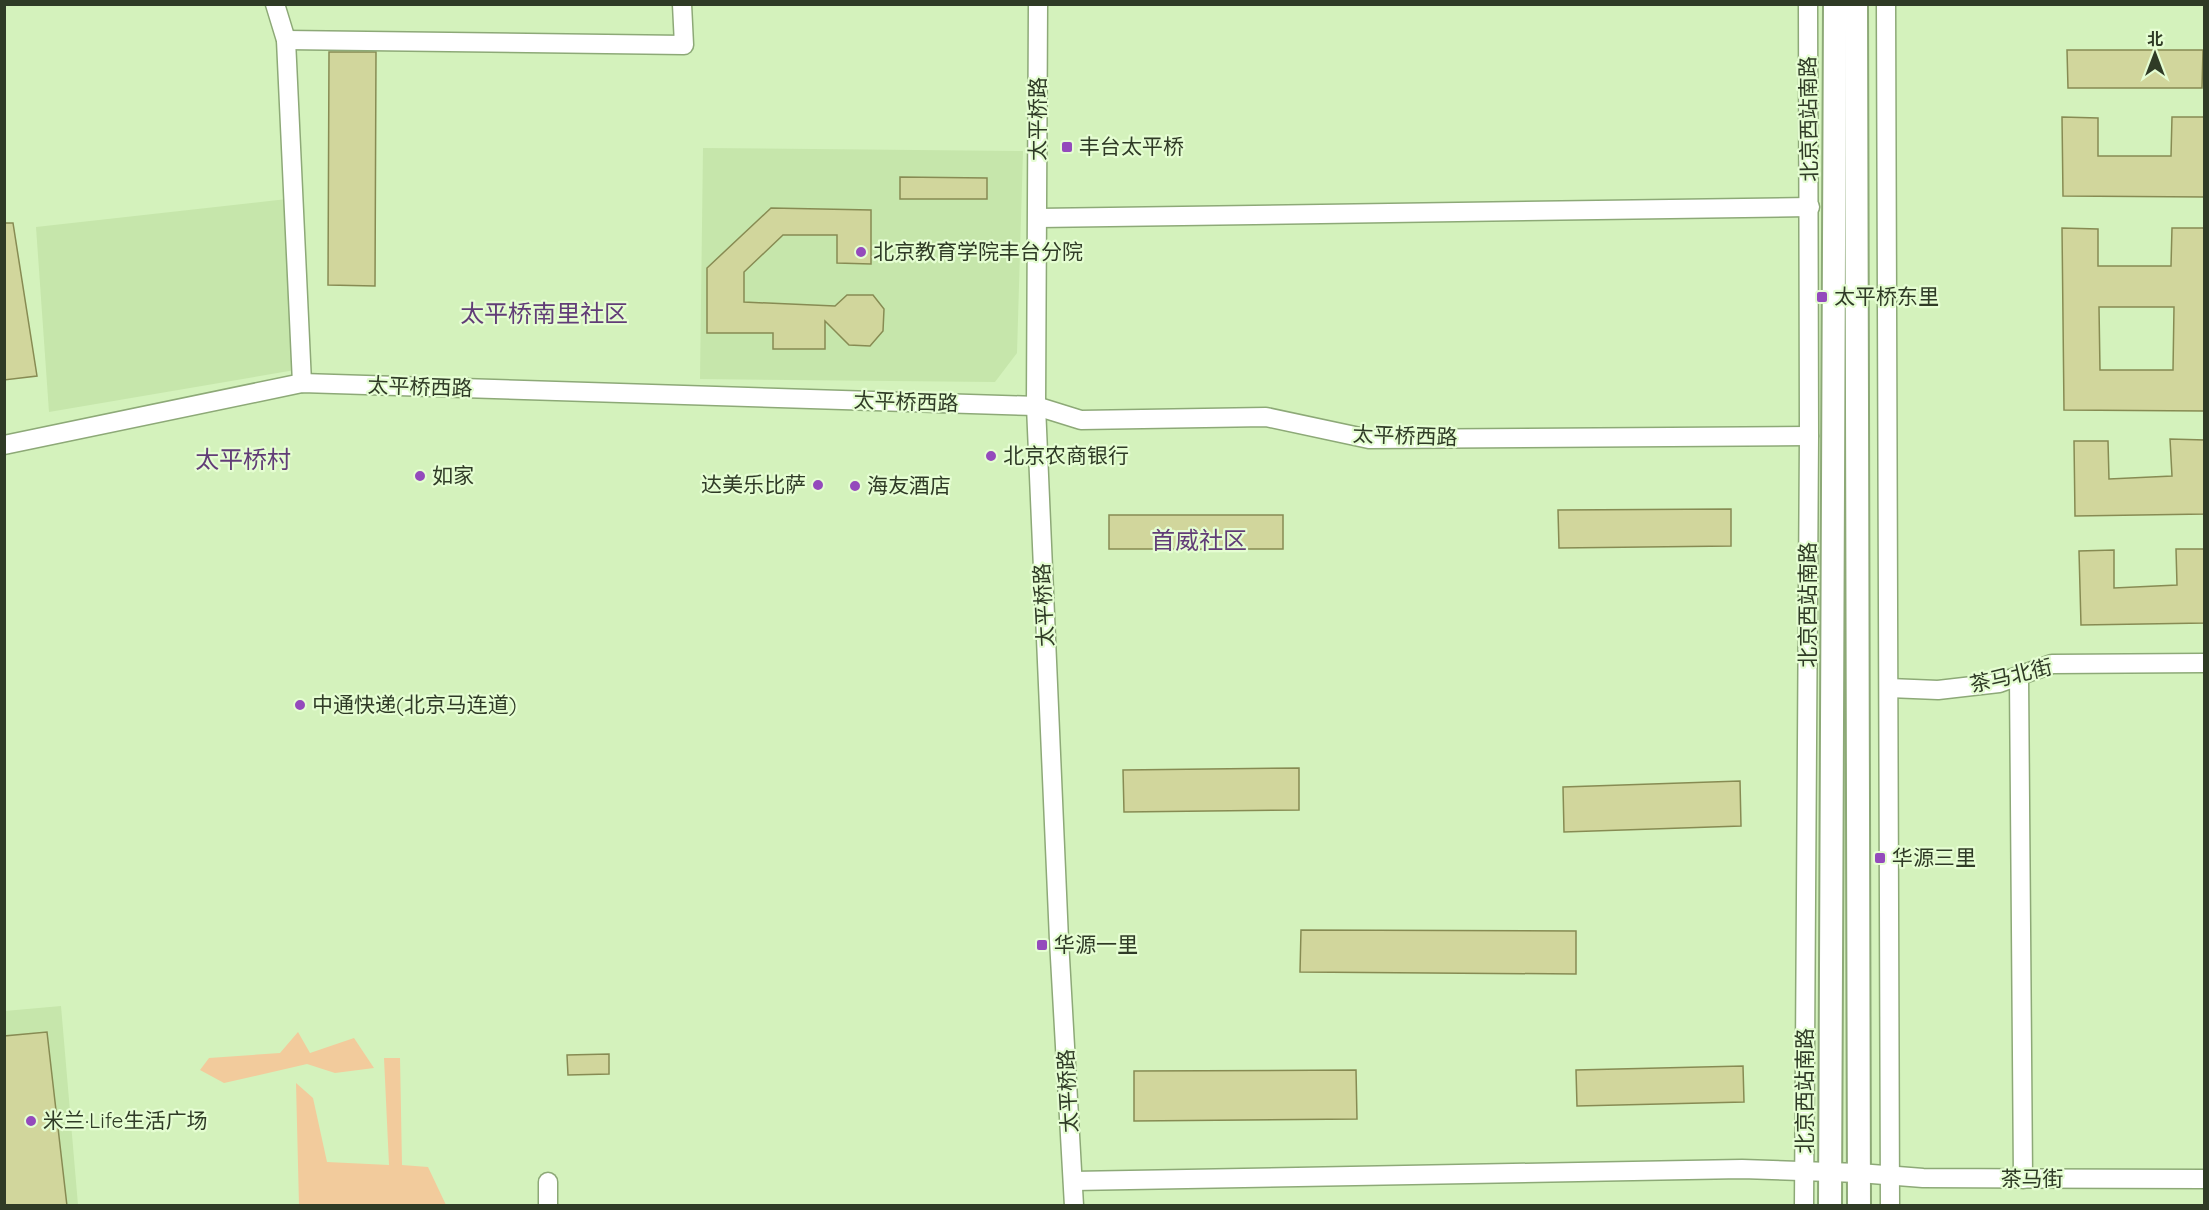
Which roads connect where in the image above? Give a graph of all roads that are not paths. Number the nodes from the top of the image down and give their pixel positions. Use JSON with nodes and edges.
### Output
{"nodes":[{"id":1,"x":275,"y":4,"type":"edge"},
{"id":2,"x":682,"y":4,"type":"edge"},
{"id":3,"x":1038,"y":4,"type":"edge"},
{"id":4,"x":1808,"y":4,"type":"edge"},
{"id":5,"x":1835,"y":4,"type":"edge"},
{"id":6,"x":1856,"y":4,"type":"edge"},
{"id":7,"x":1886,"y":4,"type":"edge"},
{"id":8,"x":286,"y":40,"type":"junction"},
{"id":9,"x":1810,"y":207,"type":"junction"},
{"id":10,"x":1038,"y":218,"type":"junction"},
{"id":11,"x":302,"y":383,"type":"junction"},
{"id":12,"x":1036,"y":406,"type":"junction"},
{"id":13,"x":1809,"y":435,"type":"junction"},
{"id":14,"x":4,"y":445,"type":"edge"},
{"id":15,"x":2205,"y":663,"type":"edge"},
{"id":16,"x":2019,"y":677,"type":"junction"},
{"id":17,"x":1889,"y":688,"type":"junction"},
{"id":18,"x":1804,"y":1171,"type":"junction"},
{"id":19,"x":1830,"y":1172,"type":"junction"},
{"id":20,"x":1859,"y":1173,"type":"junction"},
{"id":21,"x":1889,"y":1175,"type":"junction"},
{"id":22,"x":2022,"y":1179,"type":"junction"},
{"id":23,"x":2205,"y":1179,"type":"edge"},
{"id":24,"x":1073,"y":1181,"type":"junction"},
{"id":25,"x":548,"y":1182,"type":"dead end"},
{"id":26,"x":548,"y":1206,"type":"edge"},
{"id":27,"x":1074,"y":1206,"type":"edge"},
{"id":28,"x":1804,"y":1206,"type":"edge"},
{"id":29,"x":1830,"y":1206,"type":"edge"},
{"id":30,"x":1859,"y":1206,"type":"edge"},
{"id":31,"x":1890,"y":1206,"type":"edge"}],
"edges":[{"from":1,"to":8,"type":"street"},
{"from":2,"to":8,"type":"street"},
{"from":3,"to":10,"type":"street","name":"太平桥路"},
{"from":4,"to":9,"type":"street","name":"北京西站南路"},
{"from":5,"to":19,"type":"main road","name":"北京西站南路"},
{"from":6,"to":20,"type":"main road"},
{"from":7,"to":17,"type":"street"},
{"from":8,"to":11,"type":"street"},
{"from":9,"to":10,"type":"street"},
{"from":9,"to":13,"type":"street","name":"北京西站南路"},
{"from":10,"to":12,"type":"street","name":"太平桥路"},
{"from":11,"to":12,"type":"street","name":"太平桥西路"},
{"from":11,"to":14,"type":"street","name":"太平桥西路"},
{"from":12,"to":13,"type":"street","name":"太平桥西路"},
{"from":12,"to":24,"type":"street","name":"太平桥路"},
{"from":13,"to":18,"type":"street","name":"北京西站南路"},
{"from":15,"to":16,"type":"street","name":"茶马北街"},
{"from":16,"to":17,"type":"street","name":"茶马北街"},
{"from":16,"to":22,"type":"street"},
{"from":17,"to":21,"type":"street"},
{"from":18,"to":19,"type":"street","name":"茶马街"},
{"from":18,"to":24,"type":"street","name":"茶马街"},
{"from":18,"to":28,"type":"street","name":"北京西站南路"},
{"from":19,"to":20,"type":"street","name":"茶马街"},
{"from":19,"to":29,"type":"main road","name":"北京西站南路"},
{"from":20,"to":21,"type":"street","name":"茶马街"},
{"from":20,"to":30,"type":"main road"},
{"from":21,"to":22,"type":"street","name":"茶马街"},
{"from":21,"to":31,"type":"street"},
{"from":22,"to":23,"type":"street","name":"茶马街"},
{"from":24,"to":27,"type":"street","name":"太平桥路"},
{"from":25,"to":26,"type":"street"}]}
